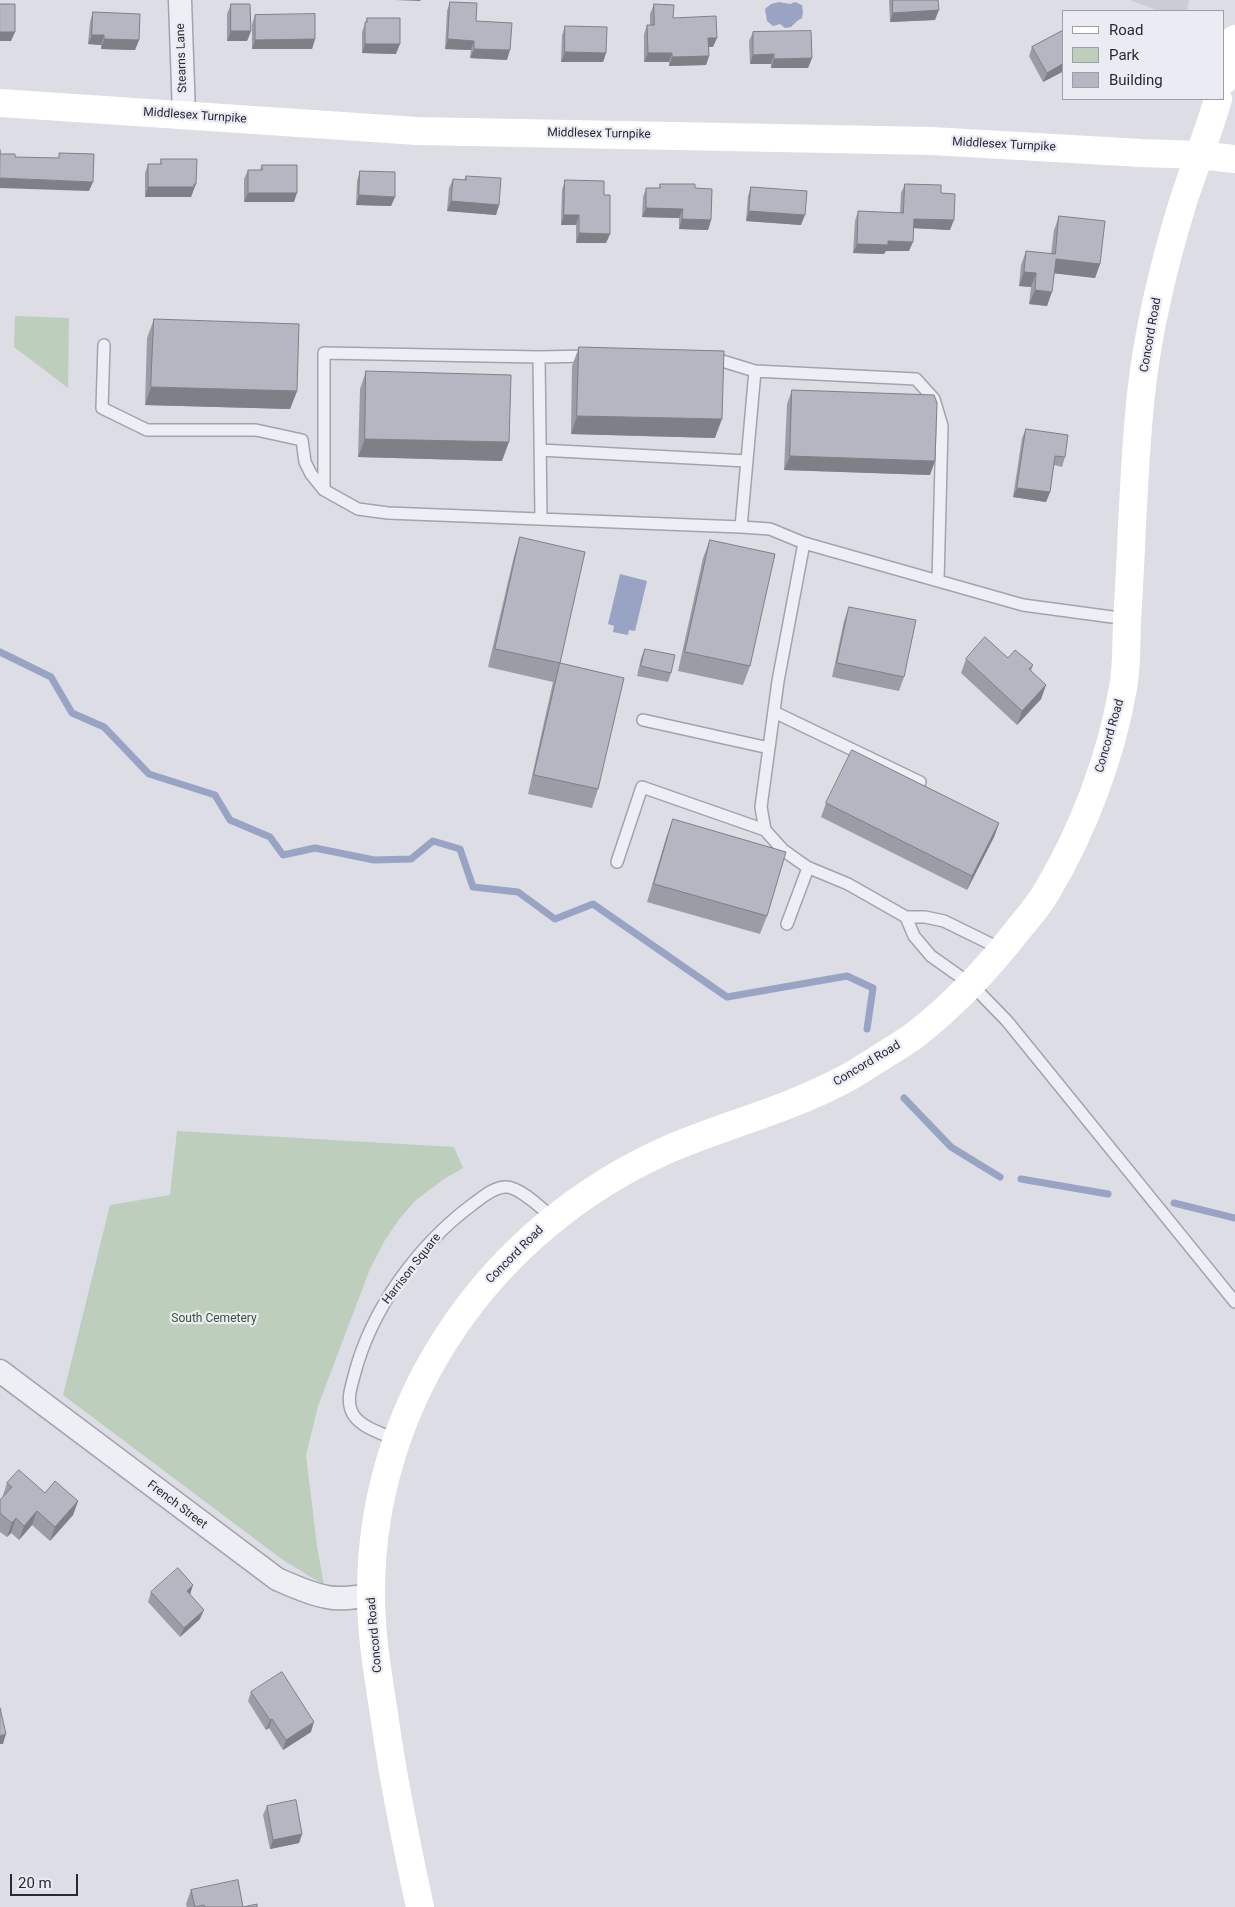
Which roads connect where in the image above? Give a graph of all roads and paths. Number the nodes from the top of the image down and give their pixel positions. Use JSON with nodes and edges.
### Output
{"nodes":[{"id":1,"x":180,"y":0,"type":"edge"},
{"id":2,"x":1235,"y":39,"type":"edge"},
{"id":3,"x":1225,"y":76,"type":"edge"},
{"id":4,"x":1218,"y":100,"type":"edge"},
{"id":5,"x":0,"y":103,"type":"edge"},
{"id":6,"x":184,"y":115,"type":"junction"},
{"id":7,"x":1199,"y":154,"type":"junction"},
{"id":8,"x":1235,"y":159,"type":"edge"},
{"id":9,"x":104,"y":345,"type":"dead end"},
{"id":10,"x":605,"y":356,"type":"edge"},
{"id":11,"x":539,"y":357,"type":"junction"},
{"id":12,"x":700,"y":360,"type":"edge"},
{"id":13,"x":755,"y":371,"type":"junction"},
{"id":14,"x":540,"y":450,"type":"junction"},
{"id":15,"x":747,"y":461,"type":"junction"},
{"id":16,"x":324,"y":490,"type":"junction"},
{"id":17,"x":541,"y":518,"type":"junction"},
{"id":18,"x":741,"y":527,"type":"junction"},
{"id":19,"x":804,"y":543,"type":"junction"},
{"id":20,"x":938,"y":581,"type":"junction"},
{"id":21,"x":1128,"y":619,"type":"junction"},
{"id":22,"x":774,"y":712,"type":"junction"},
{"id":23,"x":643,"y":720,"type":"dead end"},
{"id":24,"x":769,"y":748,"type":"junction"},
{"id":25,"x":920,"y":782,"type":"edge"},
{"id":26,"x":765,"y":830,"type":"junction"},
{"id":27,"x":617,"y":862,"type":"dead end"},
{"id":28,"x":808,"y":868,"type":"junction"},
{"id":29,"x":906,"y":917,"type":"junction"},
{"id":30,"x":787,"y":924,"type":"dead end"},
{"id":31,"x":1003,"y":950,"type":"junction"},
{"id":32,"x":972,"y":985,"type":"junction"},
{"id":33,"x":553,"y":1218,"type":"junction"},
{"id":34,"x":1235,"y":1302,"type":"edge"},
{"id":35,"x":0,"y":1371,"type":"edge"},
{"id":36,"x":397,"y":1440,"type":"junction"},
{"id":37,"x":371,"y":1595,"type":"junction"},
{"id":38,"x":420,"y":1907,"type":"edge"}],
"edges":[{"from":1,"to":6,"type":"street","name":"Stearns Lane"},
{"from":2,"to":3,"type":"main road"},
{"from":4,"to":7,"type":"main road","name":"Concord Road"},
{"from":5,"to":6,"type":"main road","name":"Middlesex Turnpike"},
{"from":6,"to":7,"type":"main road","name":"Middlesex Turnpike"},
{"from":7,"to":8,"type":"main road","name":"Middlesex Turnpike"},
{"from":7,"to":21,"type":"main road","name":"Concord Road"},
{"from":9,"to":16,"type":"lane"},
{"from":10,"to":11,"type":"lane"},
{"from":11,"to":14,"type":"lane"},
{"from":11,"to":16,"type":"lane"},
{"from":12,"to":13,"type":"lane"},
{"from":13,"to":15,"type":"lane"},
{"from":13,"to":20,"type":"lane"},
{"from":14,"to":15,"type":"lane"},
{"from":14,"to":17,"type":"lane"},
{"from":15,"to":18,"type":"lane"},
{"from":16,"to":17,"type":"lane"},
{"from":17,"to":18,"type":"lane"},
{"from":18,"to":19,"type":"lane"},
{"from":19,"to":20,"type":"lane"},
{"from":19,"to":22,"type":"lane"},
{"from":20,"to":21,"type":"lane"},
{"from":21,"to":31,"type":"main road","name":"Concord Road"},
{"from":22,"to":24,"type":"lane"},
{"from":22,"to":25,"type":"lane"},
{"from":23,"to":24,"type":"lane"},
{"from":24,"to":26,"type":"lane"},
{"from":26,"to":27,"type":"lane"},
{"from":26,"to":28,"type":"lane"},
{"from":28,"to":29,"type":"lane"},
{"from":28,"to":30,"type":"lane"},
{"from":29,"to":31,"type":"lane"},
{"from":29,"to":32,"type":"lane"},
{"from":31,"to":32,"type":"main road","name":"Concord Road"},
{"from":32,"to":33,"type":"main road","name":"Concord Road"},
{"from":32,"to":34,"type":"lane"},
{"from":33,"to":36,"type":"main road","name":"Concord Road"},
{"from":33,"to":36,"type":"lane","name":"Harrison Square"},
{"from":35,"to":37,"type":"street","name":"French Street"},
{"from":36,"to":37,"type":"main road","name":"Concord Road"},
{"from":37,"to":38,"type":"main road","name":"Concord Road"}]}
